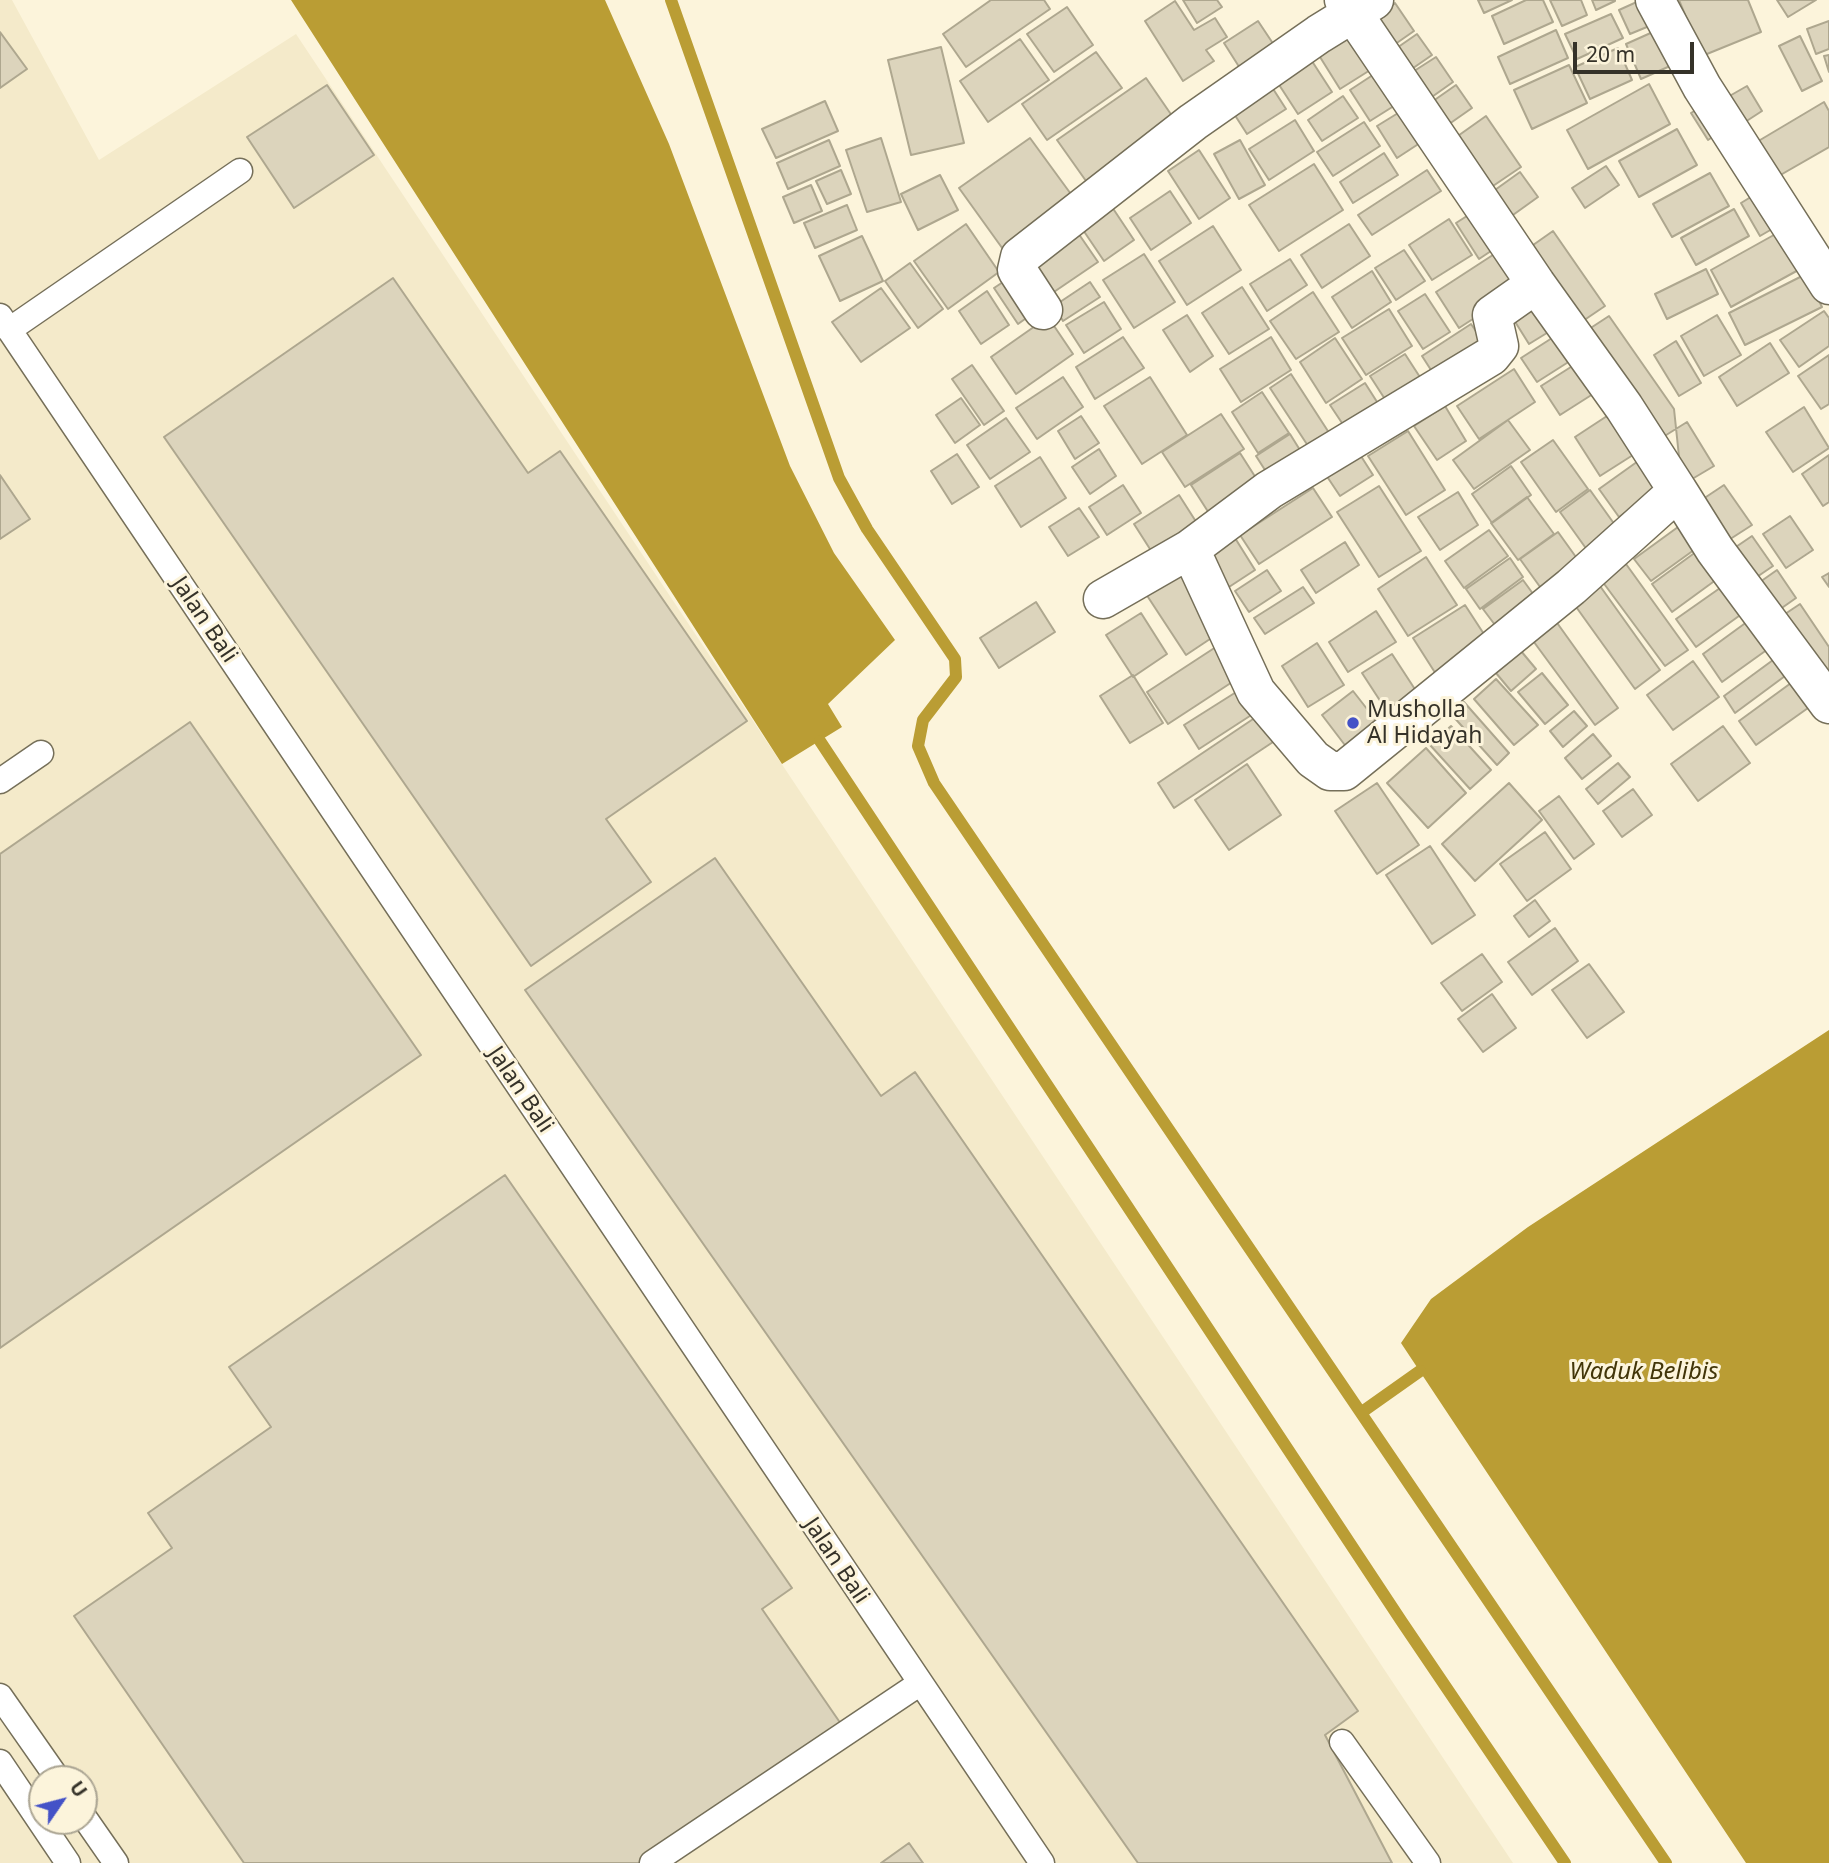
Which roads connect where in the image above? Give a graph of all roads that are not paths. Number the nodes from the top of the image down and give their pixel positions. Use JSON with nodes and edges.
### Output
{"nodes":[{"id":1,"x":1655,"y":0,"type":"edge"},
{"id":2,"x":1357,"y":4,"type":"edge"},
{"id":3,"x":240,"y":171,"type":"dead end"},
{"id":4,"x":1536,"y":284,"type":"junction"},
{"id":5,"x":1829,"y":285,"type":"edge"},
{"id":6,"x":1043,"y":310,"type":"dead end"},
{"id":7,"x":5,"y":323,"type":"edge"},
{"id":8,"x":1678,"y":491,"type":"junction"},
{"id":9,"x":1190,"y":550,"type":"junction"},
{"id":10,"x":1103,"y":599,"type":"dead end"},
{"id":11,"x":1829,"y":704,"type":"edge"},
{"id":12,"x":41,"y":753,"type":"dead end"},
{"id":13,"x":0,"y":781,"type":"edge"},
{"id":14,"x":919,"y":1684,"type":"junction"},
{"id":15,"x":0,"y":1696,"type":"edge"},
{"id":16,"x":1342,"y":1742,"type":"dead end"},
{"id":17,"x":0,"y":1762,"type":"edge"},
{"id":18,"x":48,"y":1765,"type":"edge"},
{"id":19,"x":97,"y":1835,"type":"edge"},
{"id":20,"x":68,"y":1863,"type":"edge"},
{"id":21,"x":116,"y":1863,"type":"edge"},
{"id":22,"x":652,"y":1863,"type":"edge"},
{"id":23,"x":1042,"y":1863,"type":"edge"},
{"id":24,"x":1428,"y":1863,"type":"edge"}],
"edges":[{"from":1,"to":5,"type":"street"},
{"from":2,"to":4,"type":"street"},
{"from":2,"to":6,"type":"street"},
{"from":3,"to":7,"type":"lane"},
{"from":4,"to":8,"type":"street"},
{"from":4,"to":9,"type":"street"},
{"from":7,"to":14,"type":"lane","name":"Jalan Bali"},
{"from":8,"to":9,"type":"street"},
{"from":8,"to":11,"type":"street"},
{"from":9,"to":10,"type":"street"},
{"from":12,"to":13,"type":"lane"},
{"from":14,"to":22,"type":"lane"},
{"from":14,"to":23,"type":"lane","name":"Jalan Bali"},
{"from":15,"to":18,"type":"lane"},
{"from":16,"to":24,"type":"lane"},
{"from":17,"to":20,"type":"lane"},
{"from":19,"to":21,"type":"lane"}]}
